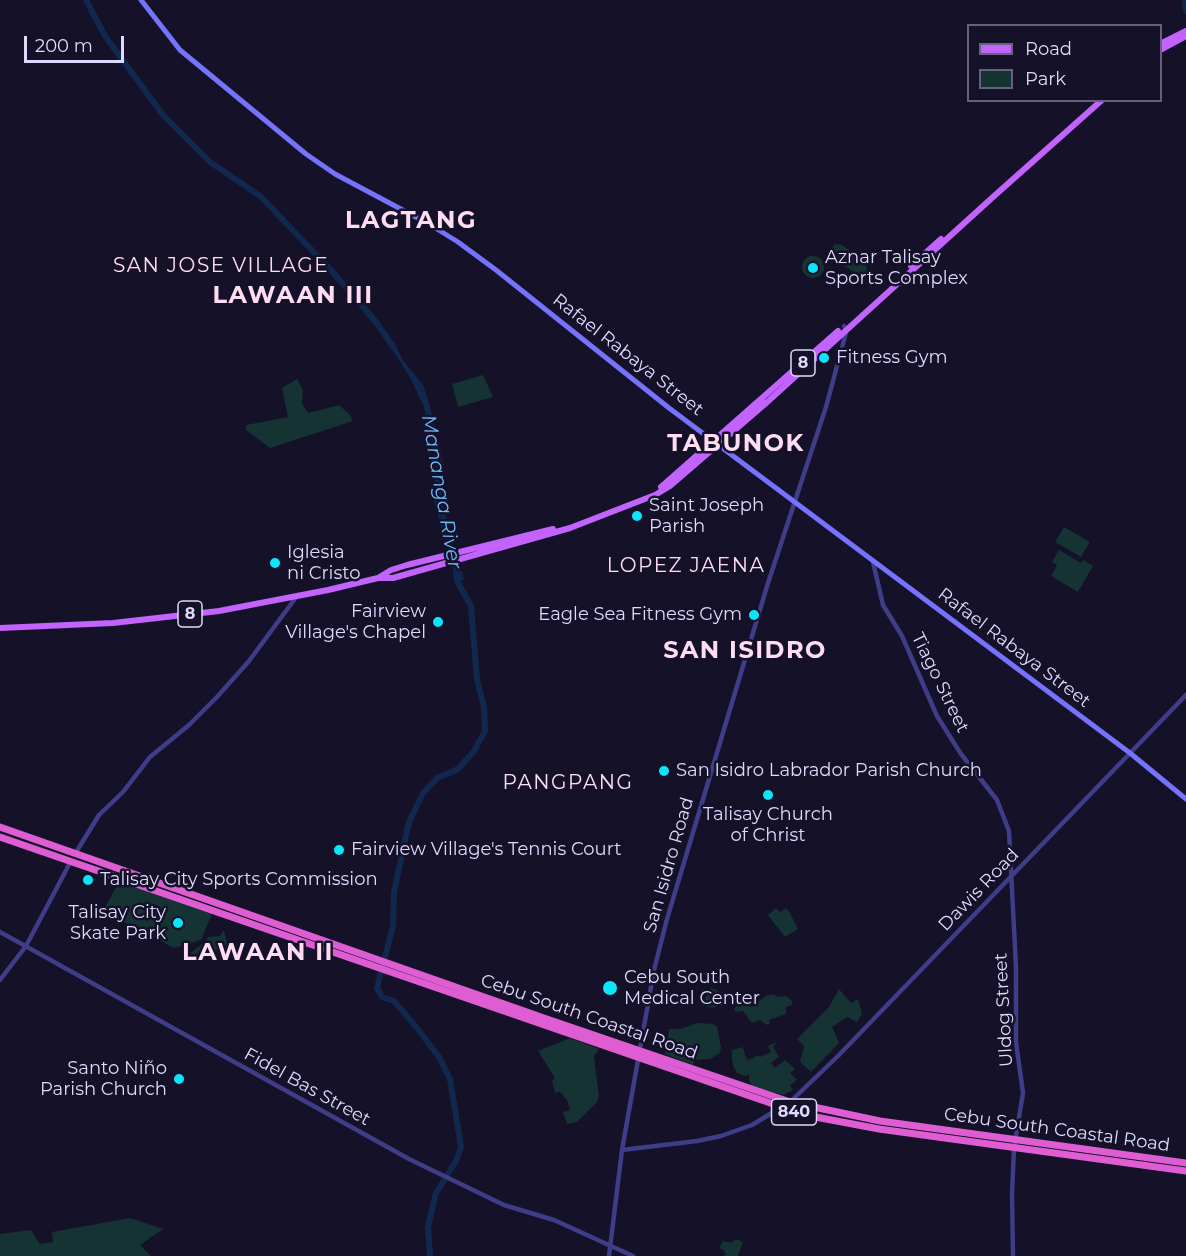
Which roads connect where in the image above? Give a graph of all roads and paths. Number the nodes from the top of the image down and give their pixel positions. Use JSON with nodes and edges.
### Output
{"nodes":[{"id":1,"x":141,"y":0,"type":"edge"},
{"id":2,"x":1184,"y":35,"type":"edge"},
{"id":3,"x":1162,"y":44,"type":"edge"},
{"id":4,"x":1162,"y":49,"type":"edge"},
{"id":5,"x":1094,"y":102,"type":"edge"},
{"id":6,"x":1100,"y":102,"type":"edge"},
{"id":7,"x":845,"y":327,"type":"junction"},
{"id":8,"x":769,"y":396,"type":"junction"},
{"id":9,"x":716,"y":442,"type":"junction"},
{"id":10,"x":662,"y":488,"type":"junction"},
{"id":11,"x":794,"y":502,"type":"junction"},
{"id":12,"x":519,"y":540,"type":"junction"},
{"id":13,"x":873,"y":562,"type":"junction"},
{"id":14,"x":378,"y":578,"type":"junction"},
{"id":15,"x":297,"y":596,"type":"junction"},
{"id":16,"x":0,"y":628,"type":"edge"},
{"id":17,"x":1186,"y":695,"type":"edge"},
{"id":18,"x":1130,"y":753,"type":"junction"},
{"id":19,"x":1186,"y":799,"type":"edge"},
{"id":20,"x":0,"y":827,"type":"edge"},
{"id":21,"x":0,"y":837,"type":"edge"},
{"id":22,"x":73,"y":857,"type":"junction"},
{"id":23,"x":1010,"y":878,"type":"junction"},
{"id":24,"x":0,"y":932,"type":"edge"},
{"id":25,"x":26,"y":946,"type":"junction"},
{"id":26,"x":0,"y":980,"type":"edge"},
{"id":27,"x":639,"y":1054,"type":"junction"},
{"id":28,"x":790,"y":1102,"type":"junction"},
{"id":29,"x":780,"y":1108,"type":"junction"},
{"id":30,"x":1015,"y":1144,"type":"junction"},
{"id":31,"x":622,"y":1150,"type":"junction"},
{"id":32,"x":1186,"y":1163,"type":"edge"},
{"id":33,"x":1186,"y":1172,"type":"edge"},
{"id":34,"x":610,"y":1245,"type":"junction"},
{"id":35,"x":609,"y":1256,"type":"edge"},
{"id":36,"x":633,"y":1256,"type":"edge"},
{"id":37,"x":1012,"y":1256,"type":"edge"}],
"edges":[{"from":1,"to":9,"type":"main road","name":"Rafael Rabaya Street"},
{"from":2,"to":3,"type":"main road"},
{"from":2,"to":4,"type":"main road"},
{"from":5,"to":7,"type":"main road","number":"8"},
{"from":6,"to":7,"type":"main road","number":"8"},
{"from":7,"to":8,"type":"main road","number":"8"},
{"from":7,"to":11,"type":"street","name":"San Isidro Road"},
{"from":8,"to":9,"type":"main road"},
{"from":8,"to":10,"type":"main road","number":"8","bridge":true},
{"from":9,"to":10,"type":"main road"},
{"from":9,"to":11,"type":"main road","name":"Rafael Rabaya Street"},
{"from":10,"to":12,"type":"main road","number":"8"},
{"from":11,"to":13,"type":"main road","name":"Rafael Rabaya Street"},
{"from":11,"to":27,"type":"street","name":"San Isidro Road"},
{"from":12,"to":14,"type":"main road","number":"8"},
{"from":12,"to":14,"type":"main road","number":"8"},
{"from":13,"to":18,"type":"main road","name":"Rafael Rabaya Street"},
{"from":13,"to":23,"type":"street","name":"Tiago Street"},
{"from":14,"to":15,"type":"main road","number":"8"},
{"from":15,"to":16,"type":"main road","number":"8"},
{"from":15,"to":22,"type":"street"},
{"from":17,"to":18,"type":"street","name":"Dawis Road"},
{"from":18,"to":19,"type":"main road","name":"Rafael Rabaya Street"},
{"from":18,"to":23,"type":"street","name":"Dawis Road"},
{"from":20,"to":22,"type":"highway","name":"Cebu South Coastal Road","number":"840"},
{"from":21,"to":22,"type":"highway","name":"Cebu South Coastal Road","number":"840"},
{"from":22,"to":25,"type":"street"},
{"from":22,"to":27,"type":"highway","name":"Cebu South Coastal Road","number":"840"},
{"from":23,"to":28,"type":"street","name":"Dawis Road"},
{"from":23,"to":30,"type":"street","name":"Uldog Street"},
{"from":24,"to":25,"type":"street","name":"Fidel Bas Street"},
{"from":25,"to":26,"type":"street"},
{"from":25,"to":34,"type":"street","name":"Fidel Bas Street"},
{"from":27,"to":28,"type":"highway","name":"Cebu South Coastal Road","number":"840"},
{"from":27,"to":29,"type":"highway","name":"Cebu South Coastal Road","number":"840"},
{"from":27,"to":31,"type":"street","name":"San Isidro Road"},
{"from":28,"to":30,"type":"highway","name":"Cebu South Coastal Road","number":"840"},
{"from":29,"to":30,"type":"highway","name":"Cebu South Coastal Road","number":"840"},
{"from":29,"to":31,"type":"street"},
{"from":30,"to":32,"type":"highway","name":"Cebu South Coastal Road","number":"840"},
{"from":30,"to":33,"type":"highway","name":"Cebu South Coastal Road","number":"840"},
{"from":30,"to":37,"type":"street","name":"Uldog Street"},
{"from":31,"to":34,"type":"street","name":"San Isidro Road"},
{"from":34,"to":35,"type":"street","name":"San Isidro Road"},
{"from":34,"to":36,"type":"street","name":"Fidel Bas Street"}]}
